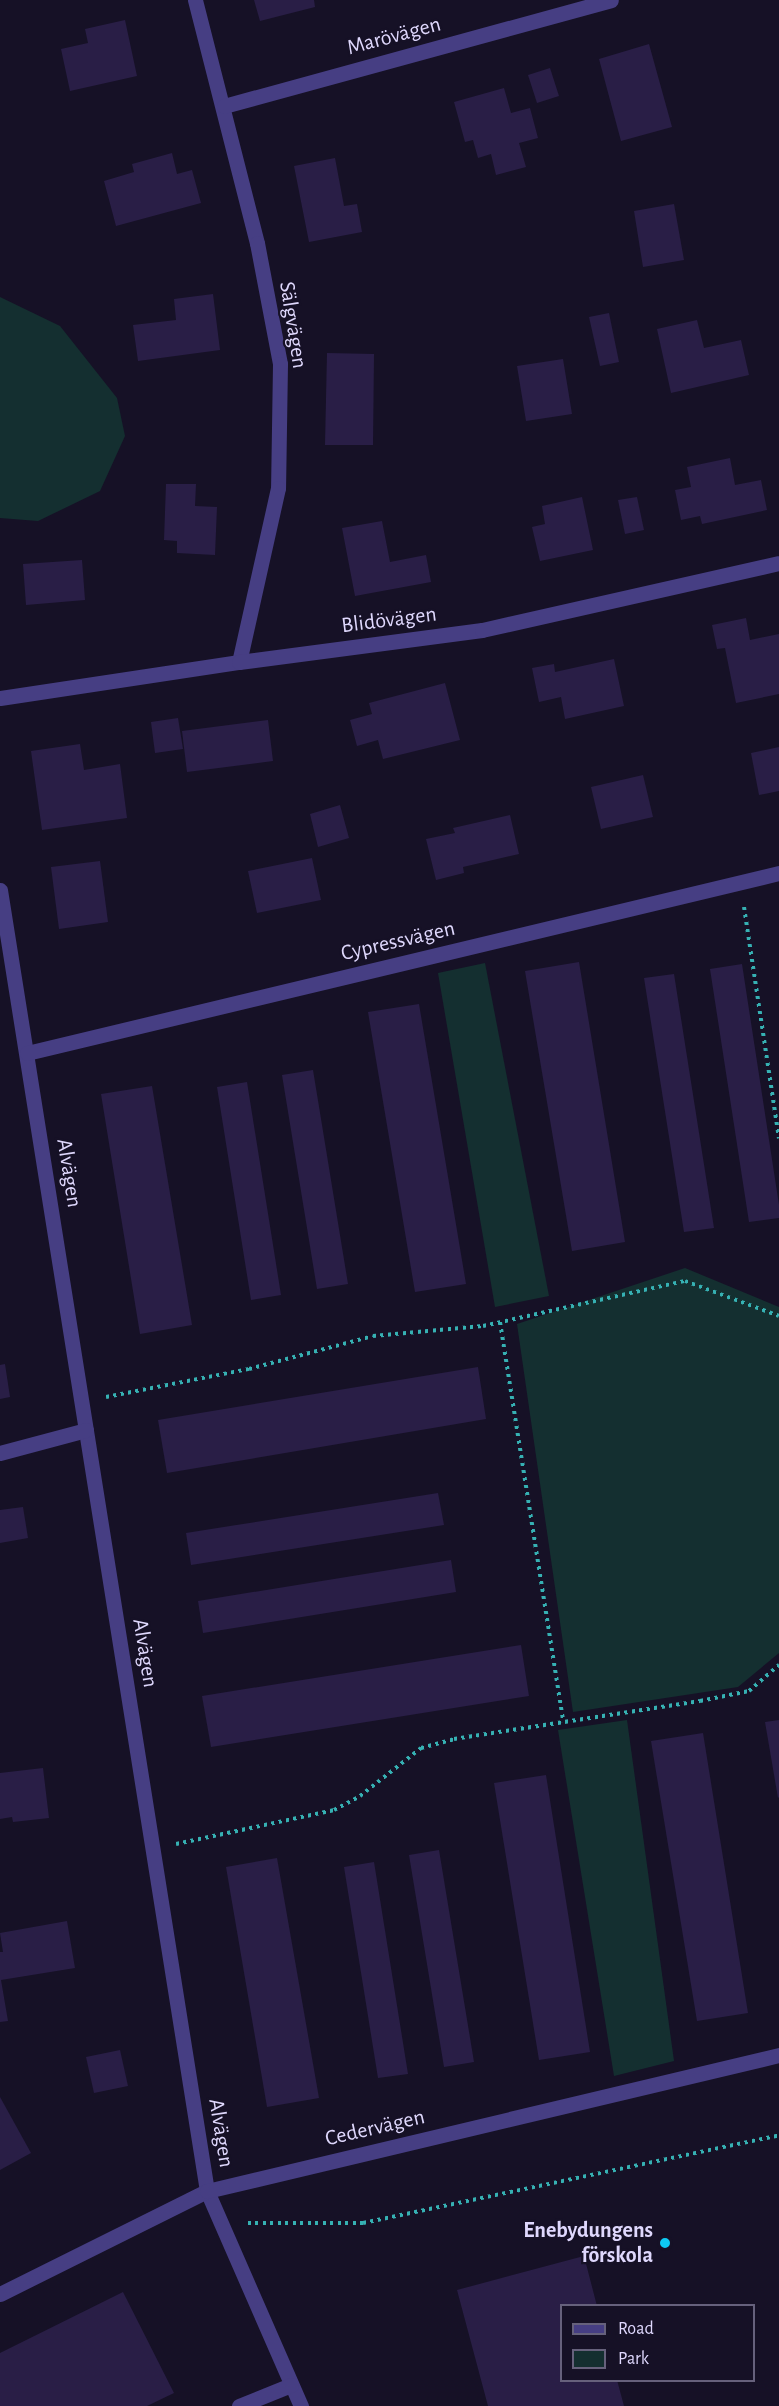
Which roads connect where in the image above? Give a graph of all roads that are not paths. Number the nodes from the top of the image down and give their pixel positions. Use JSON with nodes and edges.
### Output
{"nodes":[{"id":1,"x":195,"y":0,"type":"edge"},
{"id":2,"x":610,"y":0,"type":"edge"},
{"id":3,"x":224,"y":106,"type":"junction"},
{"id":4,"x":779,"y":563,"type":"edge"},
{"id":5,"x":239,"y":662,"type":"junction"},
{"id":6,"x":0,"y":698,"type":"edge"},
{"id":7,"x":779,"y":873,"type":"edge"},
{"id":8,"x":0,"y":891,"type":"edge"},
{"id":9,"x":27,"y":1053,"type":"junction"},
{"id":10,"x":86,"y":1430,"type":"junction"},
{"id":11,"x":0,"y":1454,"type":"edge"},
{"id":12,"x":779,"y":2055,"type":"edge"},
{"id":13,"x":207,"y":2191,"type":"junction"},
{"id":14,"x":0,"y":2294,"type":"edge"},
{"id":15,"x":291,"y":2385,"type":"junction"},
{"id":16,"x":239,"y":2406,"type":"edge"},
{"id":17,"x":301,"y":2406,"type":"edge"}],
"edges":[{"from":1,"to":3,"type":"street","name":"Sälgvägen"},
{"from":2,"to":3,"type":"street","name":"Marövägen"},
{"from":3,"to":5,"type":"street","name":"Sälgvägen"},
{"from":4,"to":5,"type":"street","name":"Blidövägen"},
{"from":5,"to":6,"type":"street","name":"Blidövägen"},
{"from":7,"to":9,"type":"street","name":"Cypressvägen"},
{"from":8,"to":9,"type":"street","name":"Alvägen"},
{"from":9,"to":10,"type":"street","name":"Alvägen"},
{"from":10,"to":11,"type":"street"},
{"from":10,"to":13,"type":"street","name":"Alvägen"},
{"from":12,"to":13,"type":"street","name":"Cedervägen"},
{"from":13,"to":14,"type":"street","name":"Cedervägen"},
{"from":13,"to":15,"type":"street","name":"Alvägen"},
{"from":15,"to":16,"type":"street"},
{"from":15,"to":17,"type":"street","name":"Alvägen"}]}
